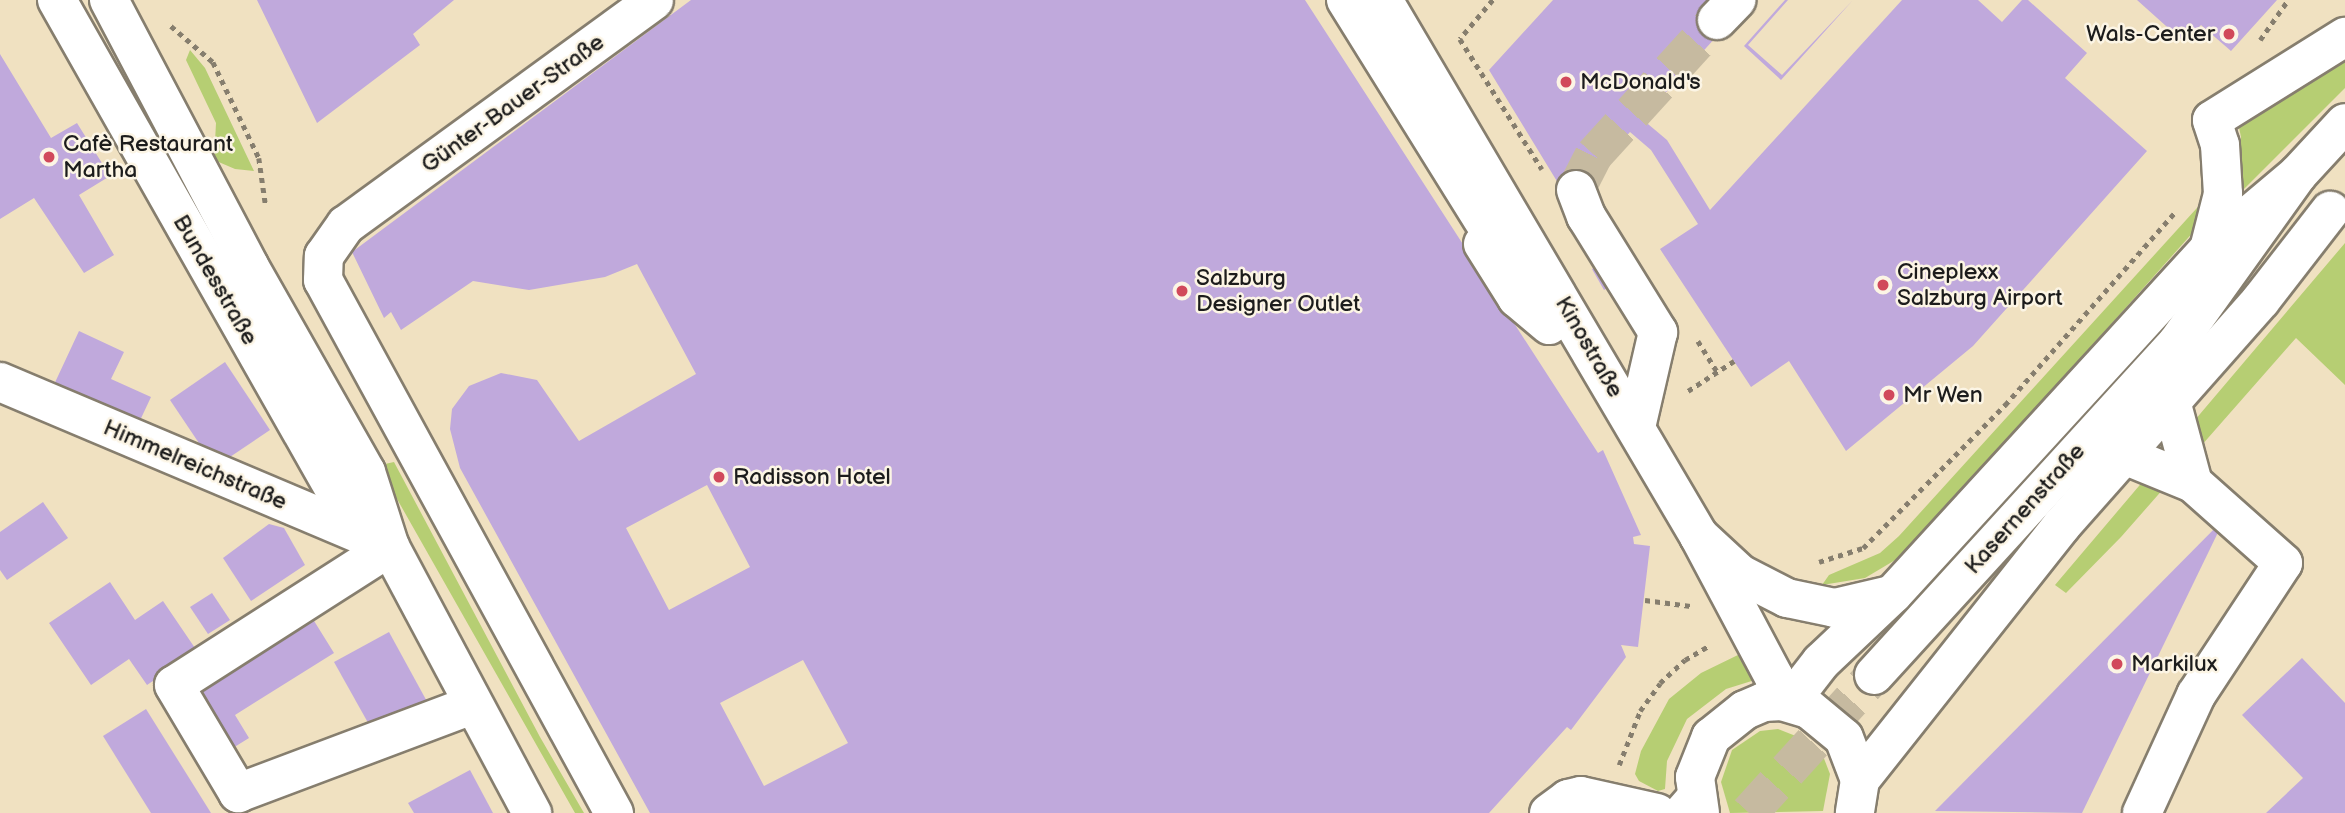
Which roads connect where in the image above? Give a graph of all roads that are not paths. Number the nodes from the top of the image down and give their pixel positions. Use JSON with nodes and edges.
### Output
{"nodes":[{"id":1,"x":57,"y":0,"type":"edge"},
{"id":2,"x":109,"y":0,"type":"edge"},
{"id":3,"x":654,"y":0,"type":"edge"},
{"id":4,"x":1329,"y":0,"type":"edge"},
{"id":5,"x":1346,"y":0,"type":"edge"},
{"id":6,"x":1382,"y":0,"type":"edge"},
{"id":7,"x":2345,"y":37,"type":"edge"},
{"id":8,"x":2345,"y":123,"type":"edge"},
{"id":9,"x":2298,"y":174,"type":"junction"},
{"id":10,"x":1576,"y":190,"type":"dead end"},
{"id":11,"x":2337,"y":203,"type":"edge"},
{"id":12,"x":2208,"y":248,"type":"junction"},
{"id":13,"x":1549,"y":325,"type":"junction"},
{"id":14,"x":2177,"y":343,"type":"junction"},
{"id":15,"x":0,"y":382,"type":"edge"},
{"id":16,"x":1617,"y":394,"type":"junction"},
{"id":17,"x":2172,"y":401,"type":"junction"},
{"id":18,"x":1636,"y":426,"type":"junction"},
{"id":19,"x":2124,"y":455,"type":"junction"},
{"id":20,"x":2193,"y":483,"type":"junction"},
{"id":21,"x":1699,"y":536,"type":"junction"},
{"id":22,"x":390,"y":547,"type":"junction"},
{"id":23,"x":1893,"y":594,"type":"junction"},
{"id":24,"x":1874,"y":675,"type":"tunnel mouth"},
{"id":25,"x":1786,"y":702,"type":"junction"},
{"id":26,"x":472,"y":705,"type":"junction"},
{"id":27,"x":1857,"y":797,"type":"edge"},
{"id":28,"x":1693,"y":808,"type":"edge"},
{"id":29,"x":531,"y":813,"type":"edge"},
{"id":30,"x":614,"y":813,"type":"edge"},
{"id":31,"x":1549,"y":813,"type":"edge"},
{"id":32,"x":1657,"y":813,"type":"edge"},
{"id":33,"x":2143,"y":813,"type":"edge"}],
"edges":[{"from":1,"to":22,"type":"main road","name":"Bundesstraße"},
{"from":2,"to":22,"type":"main road","name":"Bundesstraße"},
{"from":3,"to":30,"type":"main road","name":"Günter-Bauer-Straße"},
{"from":4,"to":13,"type":"main road"},
{"from":5,"to":13,"type":"main road"},
{"from":6,"to":16,"type":"main road","name":"Kinostraße"},
{"from":7,"to":12,"type":"main road"},
{"from":8,"to":9,"type":"main road","name":"Kasernenstraße"},
{"from":9,"to":12,"type":"main road"},
{"from":9,"to":14,"type":"main road","name":"Kasernenstraße"},
{"from":10,"to":18,"type":"main road"},
{"from":11,"to":14,"type":"main road","name":"Kasernenstraße"},
{"from":11,"to":17,"type":"main road"},
{"from":12,"to":23,"type":"main road"},
{"from":13,"to":16,"type":"main road"},
{"from":14,"to":24,"type":"main road","name":"Kasernenstraße"},
{"from":15,"to":22,"type":"main road","name":"Himmelreichstraße"},
{"from":16,"to":18,"type":"main road","name":"Kinostraße"},
{"from":17,"to":19,"type":"main road"},
{"from":17,"to":20,"type":"main road"},
{"from":18,"to":21,"type":"main road","name":"Kinostraße"},
{"from":19,"to":20,"type":"main road"},
{"from":19,"to":27,"type":"main road"},
{"from":20,"to":33,"type":"main road"},
{"from":21,"to":23,"type":"main road"},
{"from":21,"to":25,"type":"main road","name":"Kinostraße"},
{"from":22,"to":26,"type":"main road","name":"Bundesstraße"},
{"from":22,"to":26,"type":"main road"},
{"from":23,"to":25,"type":"main road"},
{"from":25,"to":27,"type":"main road"},
{"from":25,"to":28,"type":"main road"},
{"from":26,"to":29,"type":"main road","name":"Bundesstraße"},
{"from":31,"to":32,"type":"main road"}]}
